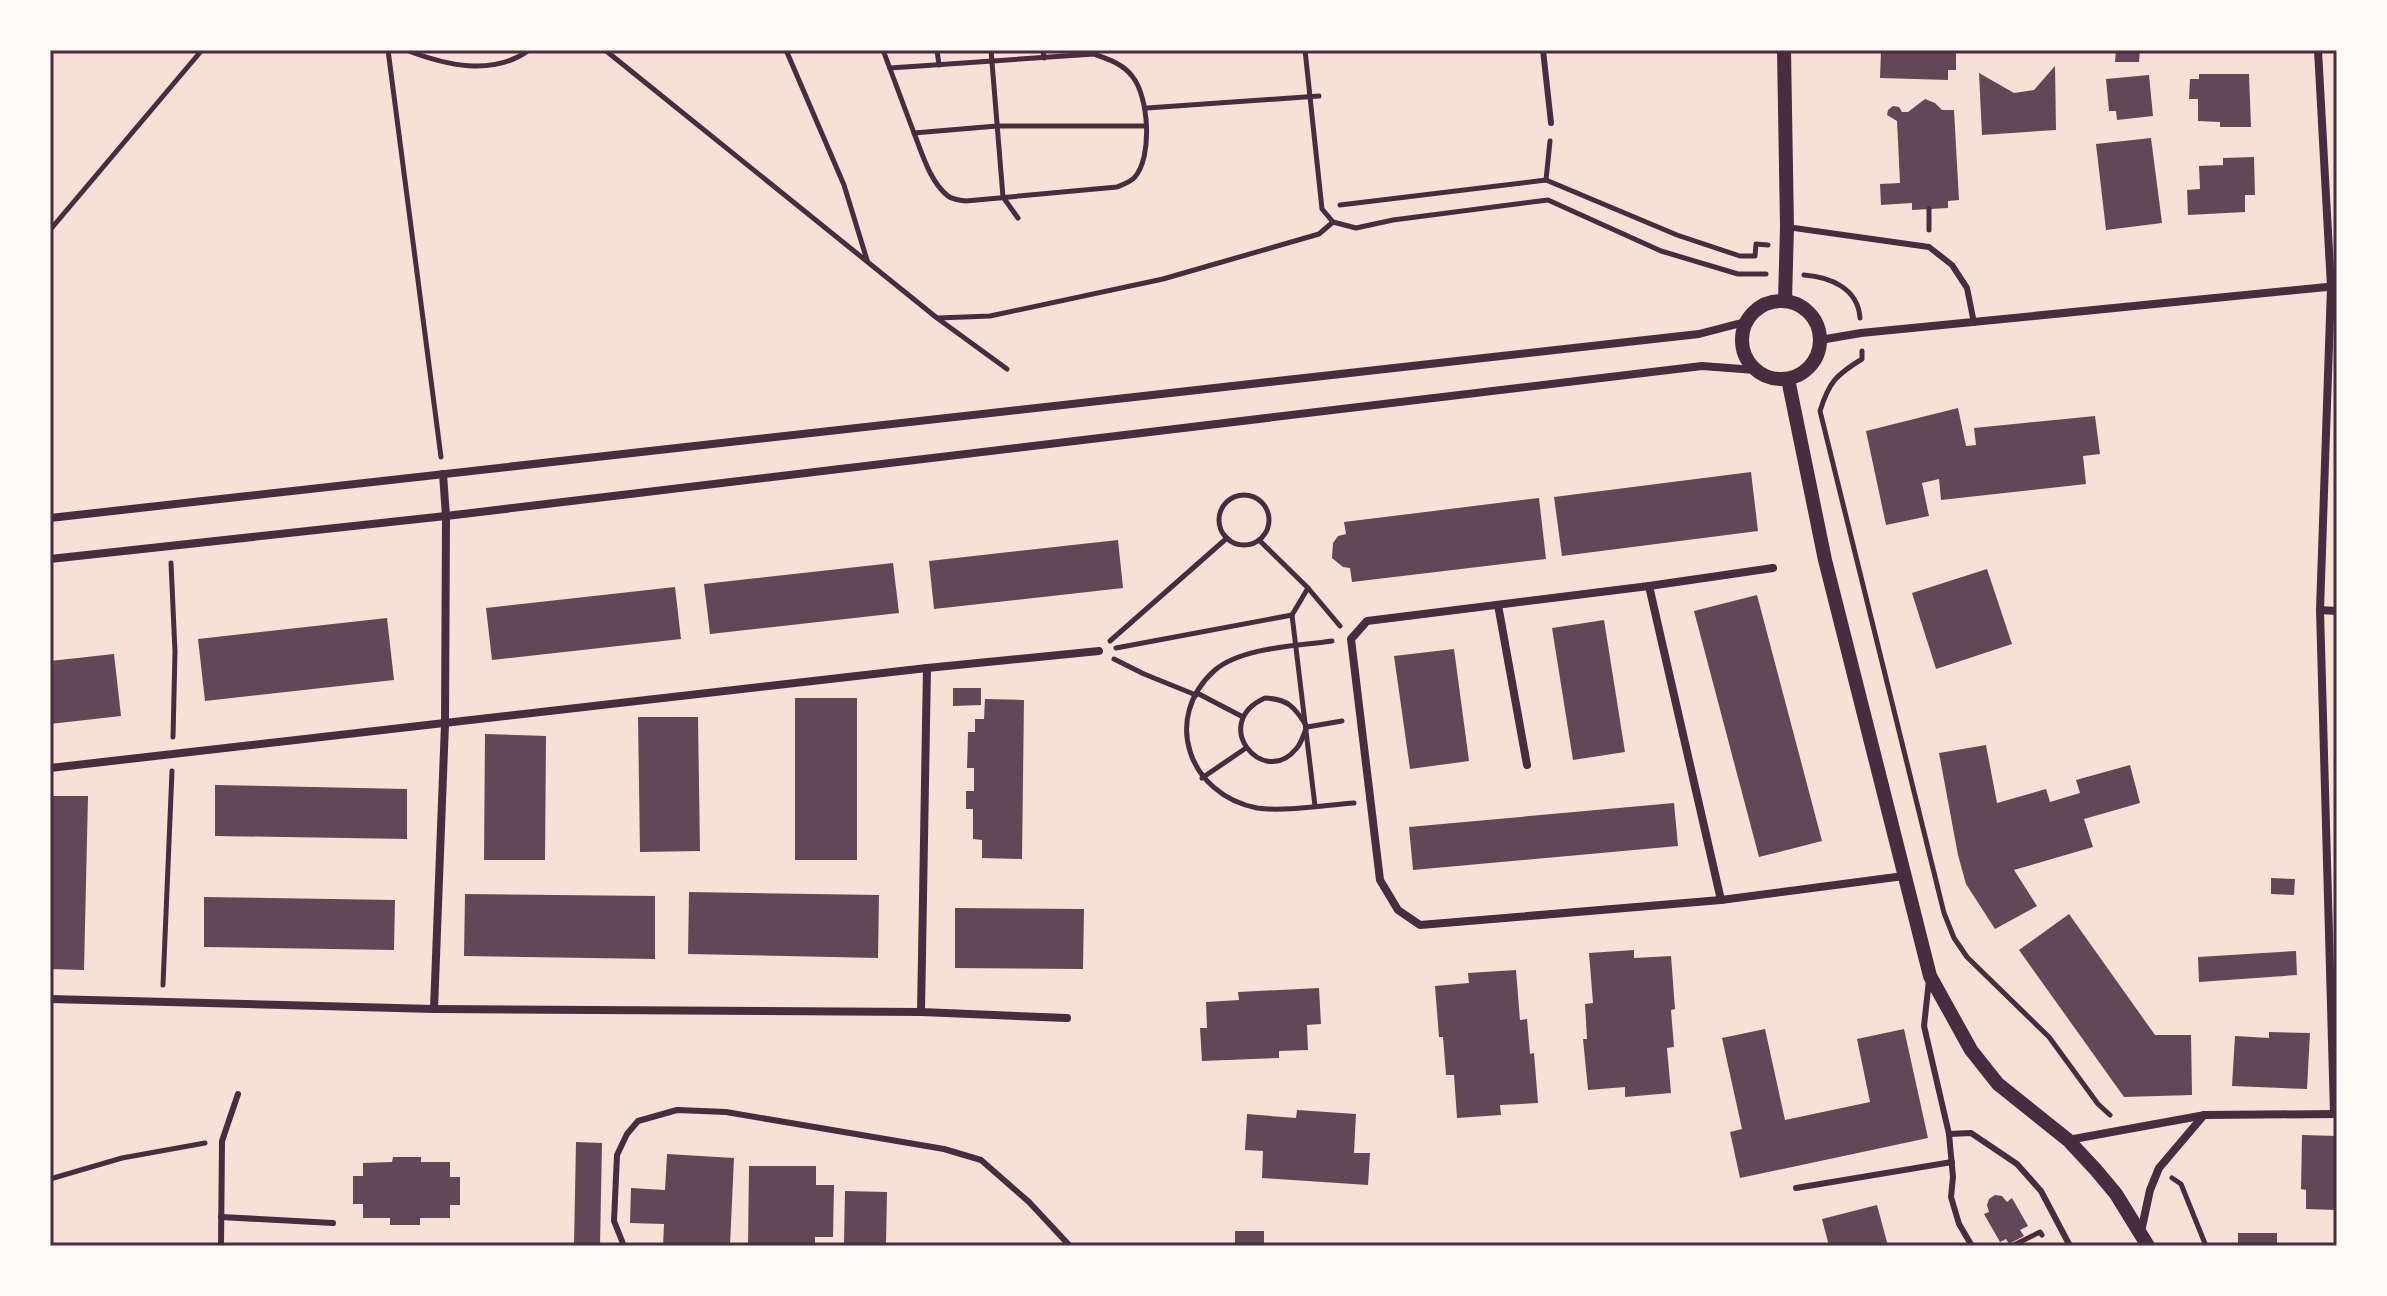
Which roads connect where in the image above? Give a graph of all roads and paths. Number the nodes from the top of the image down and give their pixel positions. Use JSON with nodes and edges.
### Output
{"nodes":[{"id":1,"x":202,"y":50,"type":"edge"},
{"id":2,"x":388,"y":50,"type":"edge"},
{"id":3,"x":406,"y":50,"type":"edge"},
{"id":4,"x":529,"y":50,"type":"edge"},
{"id":5,"x":605,"y":50,"type":"edge"},
{"id":6,"x":786,"y":50,"type":"edge"},
{"id":7,"x":883,"y":50,"type":"edge"},
{"id":8,"x":937,"y":50,"type":"edge"},
{"id":9,"x":991,"y":50,"type":"edge"},
{"id":10,"x":1043,"y":50,"type":"edge"},
{"id":11,"x":1305,"y":50,"type":"edge"},
{"id":12,"x":1543,"y":50,"type":"edge"},
{"id":13,"x":1784,"y":50,"type":"edge"},
{"id":14,"x":2318,"y":50,"type":"edge"},
{"id":15,"x":1044,"y":58,"type":"junction"},
{"id":16,"x":992,"y":61,"type":"junction"},
{"id":17,"x":939,"y":65,"type":"junction"},
{"id":18,"x":890,"y":68,"type":"junction"},
{"id":19,"x":1319,"y":96,"type":"dead end"},
{"id":20,"x":1310,"y":97,"type":"junction"},
{"id":21,"x":1147,"y":108,"type":"junction"},
{"id":22,"x":1551,"y":123,"type":"joint"},
{"id":23,"x":997,"y":126,"type":"junction"},
{"id":24,"x":1146,"y":126,"type":"junction"},
{"id":25,"x":914,"y":133,"type":"junction"},
{"id":26,"x":1546,"y":180,"type":"junction"},
{"id":27,"x":1003,"y":197,"type":"junction"},
{"id":28,"x":1340,"y":205,"type":"dead end"},
{"id":29,"x":1018,"y":218,"type":"dead end"},
{"id":30,"x":1333,"y":222,"type":"junction"},
{"id":31,"x":1787,"y":227,"type":"junction"},
{"id":32,"x":50,"y":230,"type":"edge"},
{"id":33,"x":1740,"y":256,"type":"dead end"},
{"id":34,"x":867,"y":261,"type":"junction"},
{"id":35,"x":1784,"y":274,"type":"junction"},
{"id":36,"x":2334,"y":287,"type":"edge"},
{"id":37,"x":1785,"y":301,"type":"junction"},
{"id":38,"x":937,"y":318,"type":"junction"},
{"id":39,"x":1745,"y":322,"type":"junction"},
{"id":40,"x":1974,"y":323,"type":"junction"},
{"id":41,"x":1861,"y":333,"type":"junction"},
{"id":42,"x":1820,"y":340,"type":"junction"},
{"id":43,"x":1007,"y":369,"type":"dead end"},
{"id":44,"x":1755,"y":370,"type":"junction"},
{"id":45,"x":1788,"y":379,"type":"junction"},
{"id":46,"x":443,"y":474,"type":"junction"},
{"id":47,"x":446,"y":516,"type":"junction"},
{"id":48,"x":50,"y":518,"type":"edge"},
{"id":49,"x":1227,"y":538,"type":"junction"},
{"id":50,"x":1259,"y":539,"type":"junction"},
{"id":51,"x":50,"y":559,"type":"edge"},
{"id":52,"x":1773,"y":568,"type":"dead end"},
{"id":53,"x":1649,"y":586,"type":"junction"},
{"id":54,"x":1308,"y":588,"type":"junction"},
{"id":55,"x":1498,"y":605,"type":"junction"},
{"id":56,"x":2320,"y":610,"type":"junction"},
{"id":57,"x":2337,"y":611,"type":"edge"},
{"id":58,"x":1292,"y":615,"type":"junction"},
{"id":59,"x":1351,"y":639,"type":"junction"},
{"id":60,"x":1297,"y":646,"type":"junction"},
{"id":61,"x":1099,"y":651,"type":"junction"},
{"id":62,"x":927,"y":668,"type":"junction"},
{"id":63,"x":1196,"y":694,"type":"junction"},
{"id":64,"x":1243,"y":717,"type":"junction"},
{"id":65,"x":1361,"y":717,"type":"junction"},
{"id":66,"x":445,"y":724,"type":"junction"},
{"id":67,"x":1307,"y":727,"type":"junction"},
{"id":68,"x":1246,"y":748,"type":"junction"},
{"id":69,"x":1527,"y":765,"type":"dead end"},
{"id":70,"x":50,"y":768,"type":"edge"},
{"id":71,"x":1202,"y":778,"type":"junction"},
{"id":72,"x":1371,"y":802,"type":"junction"},
{"id":73,"x":1315,"y":806,"type":"junction"},
{"id":74,"x":1904,"y":876,"type":"junction"},
{"id":75,"x":1721,"y":900,"type":"junction"},
{"id":76,"x":1930,"y":976,"type":"junction"},
{"id":77,"x":50,"y":999,"type":"edge"},
{"id":78,"x":434,"y":1009,"type":"junction"},
{"id":79,"x":921,"y":1012,"type":"junction"},
{"id":80,"x":1067,"y":1018,"type":"dead end"},
{"id":81,"x":238,"y":1094,"type":"dead end"},
{"id":82,"x":2336,"y":1114,"type":"edge"},
{"id":83,"x":2205,"y":1115,"type":"junction"},
{"id":84,"x":2126,"y":1130,"type":"junction"},
{"id":85,"x":1949,"y":1134,"type":"junction"},
{"id":86,"x":2068,"y":1140,"type":"junction"},
{"id":87,"x":222,"y":1141,"type":"junction"},
{"id":88,"x":1952,"y":1162,"type":"junction"},
{"id":89,"x":2159,"y":1168,"type":"junction"},
{"id":90,"x":50,"y":1179,"type":"edge"},
{"id":91,"x":1796,"y":1188,"type":"dead end"},
{"id":92,"x":221,"y":1217,"type":"junction"},
{"id":93,"x":333,"y":1223,"type":"dead end"},
{"id":94,"x":2040,"y":1232,"type":"dead end"},
{"id":95,"x":2144,"y":1239,"type":"edge"},
{"id":96,"x":2017,"y":1244,"type":"edge"},
{"id":97,"x":221,"y":1246,"type":"edge"},
{"id":98,"x":624,"y":1246,"type":"edge"},
{"id":99,"x":1070,"y":1246,"type":"edge"},
{"id":100,"x":1972,"y":1246,"type":"edge"},
{"id":101,"x":2070,"y":1246,"type":"edge"},
{"id":102,"x":2206,"y":1246,"type":"edge"}],
"edges":[{"from":1,"to":32,"type":"path"},
{"from":2,"to":46,"type":"path"},
{"from":3,"to":4,"type":"path"},
{"from":5,"to":34,"type":"path"},
{"from":6,"to":34,"type":"path"},
{"from":7,"to":18,"type":"path"},
{"from":8,"to":17,"type":"path"},
{"from":9,"to":16,"type":"path"},
{"from":10,"to":15,"type":"path"},
{"from":11,"to":20,"type":"path"},
{"from":12,"to":22,"type":"lane"},
{"from":13,"to":31,"type":"street"},
{"from":14,"to":36,"type":"street"},
{"from":15,"to":16,"type":"path"},
{"from":15,"to":21,"type":"path"},
{"from":16,"to":17,"type":"path"},
{"from":16,"to":23,"type":"path"},
{"from":17,"to":18,"type":"path"},
{"from":18,"to":25,"type":"path"},
{"from":19,"to":20,"type":"path"},
{"from":20,"to":21,"type":"path"},
{"from":20,"to":30,"type":"path"},
{"from":21,"to":24,"type":"path"},
{"from":22,"to":26,"type":"path"},
{"from":23,"to":24,"type":"path"},
{"from":23,"to":25,"type":"path"},
{"from":23,"to":27,"type":"path"},
{"from":24,"to":27,"type":"path"},
{"from":25,"to":27,"type":"path"},
{"from":26,"to":28,"type":"path"},
{"from":26,"to":33,"type":"path"},
{"from":27,"to":29,"type":"path"},
{"from":30,"to":35,"type":"path"},
{"from":30,"to":38,"type":"path"},
{"from":31,"to":35,"type":"street"},
{"from":31,"to":40,"type":"lane"},
{"from":34,"to":38,"type":"path"},
{"from":35,"to":37,"type":"street"},
{"from":35,"to":41,"type":"path"},
{"from":36,"to":40,"type":"street"},
{"from":36,"to":56,"type":"street"},
{"from":37,"to":39,"type":"street"},
{"from":37,"to":42,"type":"street"},
{"from":38,"to":43,"type":"path"},
{"from":39,"to":44,"type":"street"},
{"from":39,"to":46,"type":"street"},
{"from":40,"to":41,"type":"street"},
{"from":41,"to":42,"type":"street"},
{"from":41,"to":84,"type":"path"},
{"from":42,"to":45,"type":"street"},
{"from":44,"to":45,"type":"street"},
{"from":44,"to":47,"type":"street"},
{"from":45,"to":74,"type":"street"},
{"from":46,"to":47,"type":"street"},
{"from":46,"to":48,"type":"street"},
{"from":47,"to":51,"type":"street"},
{"from":47,"to":66,"type":"street"},
{"from":49,"to":50,"type":"path"},
{"from":49,"to":50,"type":"path"},
{"from":49,"to":61,"type":"path"},
{"from":50,"to":54,"type":"path"},
{"from":52,"to":53,"type":"street"},
{"from":53,"to":55,"type":"street"},
{"from":53,"to":75,"type":"street"},
{"from":54,"to":58,"type":"path"},
{"from":54,"to":59,"type":"path"},
{"from":55,"to":59,"type":"street"},
{"from":55,"to":69,"type":"street"},
{"from":56,"to":57,"type":"street"},
{"from":56,"to":82,"type":"street"},
{"from":58,"to":60,"type":"path"},
{"from":58,"to":61,"type":"path"},
{"from":59,"to":60,"type":"path"},
{"from":59,"to":65,"type":"street"},
{"from":60,"to":63,"type":"path"},
{"from":60,"to":67,"type":"path"},
{"from":61,"to":62,"type":"street"},
{"from":61,"to":63,"type":"path"},
{"from":62,"to":66,"type":"street"},
{"from":62,"to":79,"type":"street"},
{"from":63,"to":64,"type":"path"},
{"from":63,"to":71,"type":"path"},
{"from":64,"to":67,"type":"path"},
{"from":64,"to":68,"type":"path"},
{"from":65,"to":67,"type":"path"},
{"from":65,"to":72,"type":"street"},
{"from":66,"to":70,"type":"street"},
{"from":66,"to":78,"type":"street"},
{"from":67,"to":68,"type":"path"},
{"from":67,"to":73,"type":"path"},
{"from":68,"to":71,"type":"path"},
{"from":71,"to":73,"type":"path"},
{"from":72,"to":73,"type":"path"},
{"from":72,"to":75,"type":"street"},
{"from":74,"to":75,"type":"street"},
{"from":74,"to":76,"type":"street"},
{"from":76,"to":85,"type":"lane"},
{"from":76,"to":86,"type":"street"},
{"from":77,"to":78,"type":"street"},
{"from":78,"to":79,"type":"street"},
{"from":79,"to":80,"type":"street"},
{"from":81,"to":87,"type":"lane"},
{"from":82,"to":83,"type":"street"},
{"from":83,"to":84,"type":"street"},
{"from":83,"to":89,"type":"street"},
{"from":84,"to":86,"type":"street"},
{"from":85,"to":88,"type":"lane"},
{"from":85,"to":101,"type":"lane"},
{"from":86,"to":95,"type":"street"},
{"from":87,"to":90,"type":"path"},
{"from":87,"to":92,"type":"lane"},
{"from":88,"to":91,"type":"lane"},
{"from":88,"to":100,"type":"lane"},
{"from":89,"to":95,"type":"street"},
{"from":89,"to":102,"type":"path"},
{"from":92,"to":93,"type":"lane"},
{"from":92,"to":97,"type":"lane"},
{"from":94,"to":96,"type":"path"},
{"from":98,"to":99,"type":"lane"}]}
